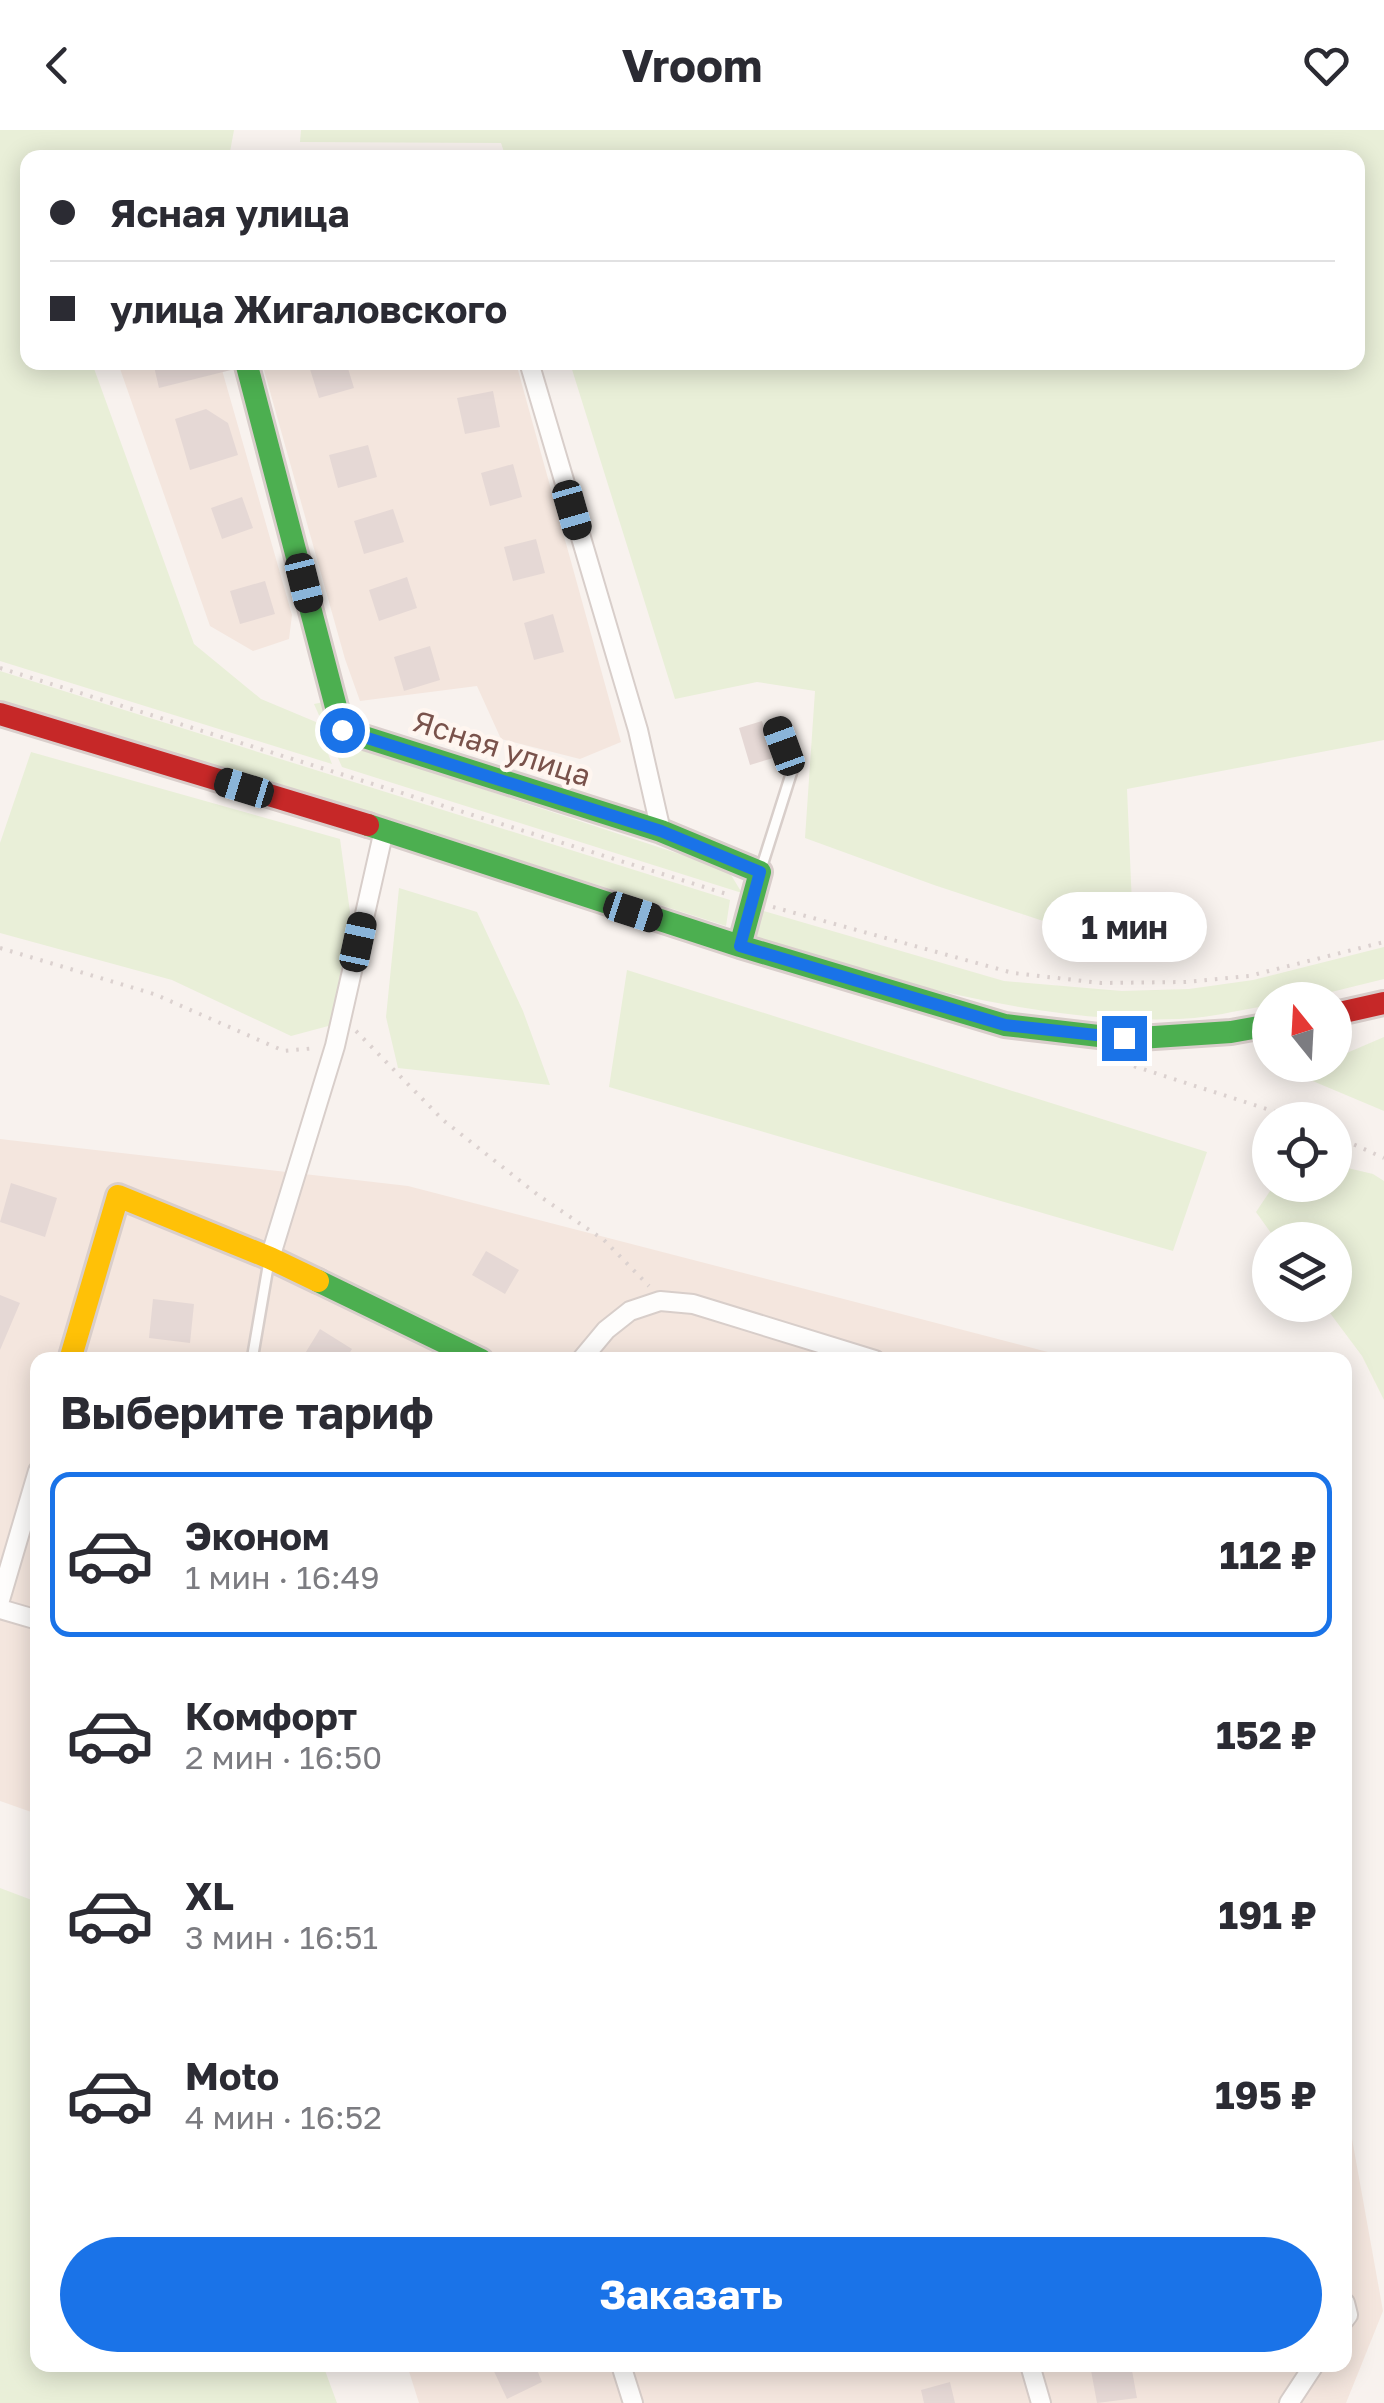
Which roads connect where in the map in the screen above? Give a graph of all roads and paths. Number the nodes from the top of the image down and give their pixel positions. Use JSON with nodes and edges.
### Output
{"nodes":[{"id":1,"x":248,"y":370,"type":"edge"},
{"id":2,"x":531,"y":370,"type":"edge"},
{"id":3,"x":0,"y":714,"type":"edge"},
{"id":4,"x":776,"y":724,"type":"dead end"},
{"id":5,"x":384,"y":830,"type":"junction"},
{"id":6,"x":661,"y":831,"type":"junction"},
{"id":7,"x":760,"y":872,"type":"junction"},
{"id":8,"x":740,"y":946,"type":"junction"},
{"id":9,"x":0,"y":948,"type":"edge"},
{"id":10,"x":1384,"y":1003,"type":"edge"},
{"id":11,"x":1352,"y":1010,"type":"edge"},
{"id":12,"x":342,"y":1017,"type":"junction"},
{"id":13,"x":1252,"y":1028,"type":"edge"},
{"id":14,"x":335,"y":1046,"type":"junction"},
{"id":15,"x":1112,"y":1059,"type":"dead end"},
{"id":16,"x":1252,"y":1104,"type":"edge"},
{"id":17,"x":1352,"y":1144,"type":"edge"},
{"id":18,"x":1384,"y":1158,"type":"edge"},
{"id":19,"x":270,"y":1258,"type":"junction"},
{"id":20,"x":660,"y":1301,"type":"junction"},
{"id":21,"x":72,"y":1352,"type":"edge"},
{"id":22,"x":253,"y":1352,"type":"edge"},
{"id":23,"x":464,"y":1352,"type":"edge"},
{"id":24,"x":588,"y":1352,"type":"edge"},
{"id":25,"x":849,"y":1352,"type":"edge"},
{"id":26,"x":30,"y":1498,"type":"edge"},
{"id":27,"x":0,"y":1600,"type":"edge"},
{"id":28,"x":0,"y":1609,"type":"edge"},
{"id":29,"x":30,"y":1618,"type":"edge"},
{"id":30,"x":623,"y":2372,"type":"edge"},
{"id":31,"x":1032,"y":2372,"type":"edge"},
{"id":32,"x":1309,"y":2372,"type":"edge"},
{"id":33,"x":632,"y":2403,"type":"edge"},
{"id":34,"x":1041,"y":2403,"type":"edge"},
{"id":35,"x":1289,"y":2403,"type":"edge"}],
"edges":[{"from":1,"to":6,"type":"street","name":"Ясная улица"},
{"from":2,"to":6,"type":"street"},
{"from":3,"to":5,"type":"street"},
{"from":4,"to":7,"type":"lane"},
{"from":5,"to":8,"type":"street"},
{"from":5,"to":12,"type":"street"},
{"from":6,"to":7,"type":"street","name":"Ясная улица"},
{"from":7,"to":8,"type":"street"},
{"from":8,"to":13,"type":"street"},
{"from":9,"to":14,"type":"path"},
{"from":10,"to":11,"type":"street"},
{"from":12,"to":14,"type":"street"},
{"from":12,"to":20,"type":"path"},
{"from":14,"to":19,"type":"street"},
{"from":15,"to":16,"type":"path"},
{"from":17,"to":18,"type":"path"},
{"from":19,"to":21,"type":"street"},
{"from":19,"to":22,"type":"lane"},
{"from":19,"to":23,"type":"street"},
{"from":20,"to":24,"type":"street"},
{"from":20,"to":25,"type":"street"},
{"from":26,"to":27,"type":"street"},
{"from":28,"to":29,"type":"street"},
{"from":30,"to":33,"type":"street"},
{"from":31,"to":34,"type":"street"},
{"from":32,"to":35,"type":"street"}]}
